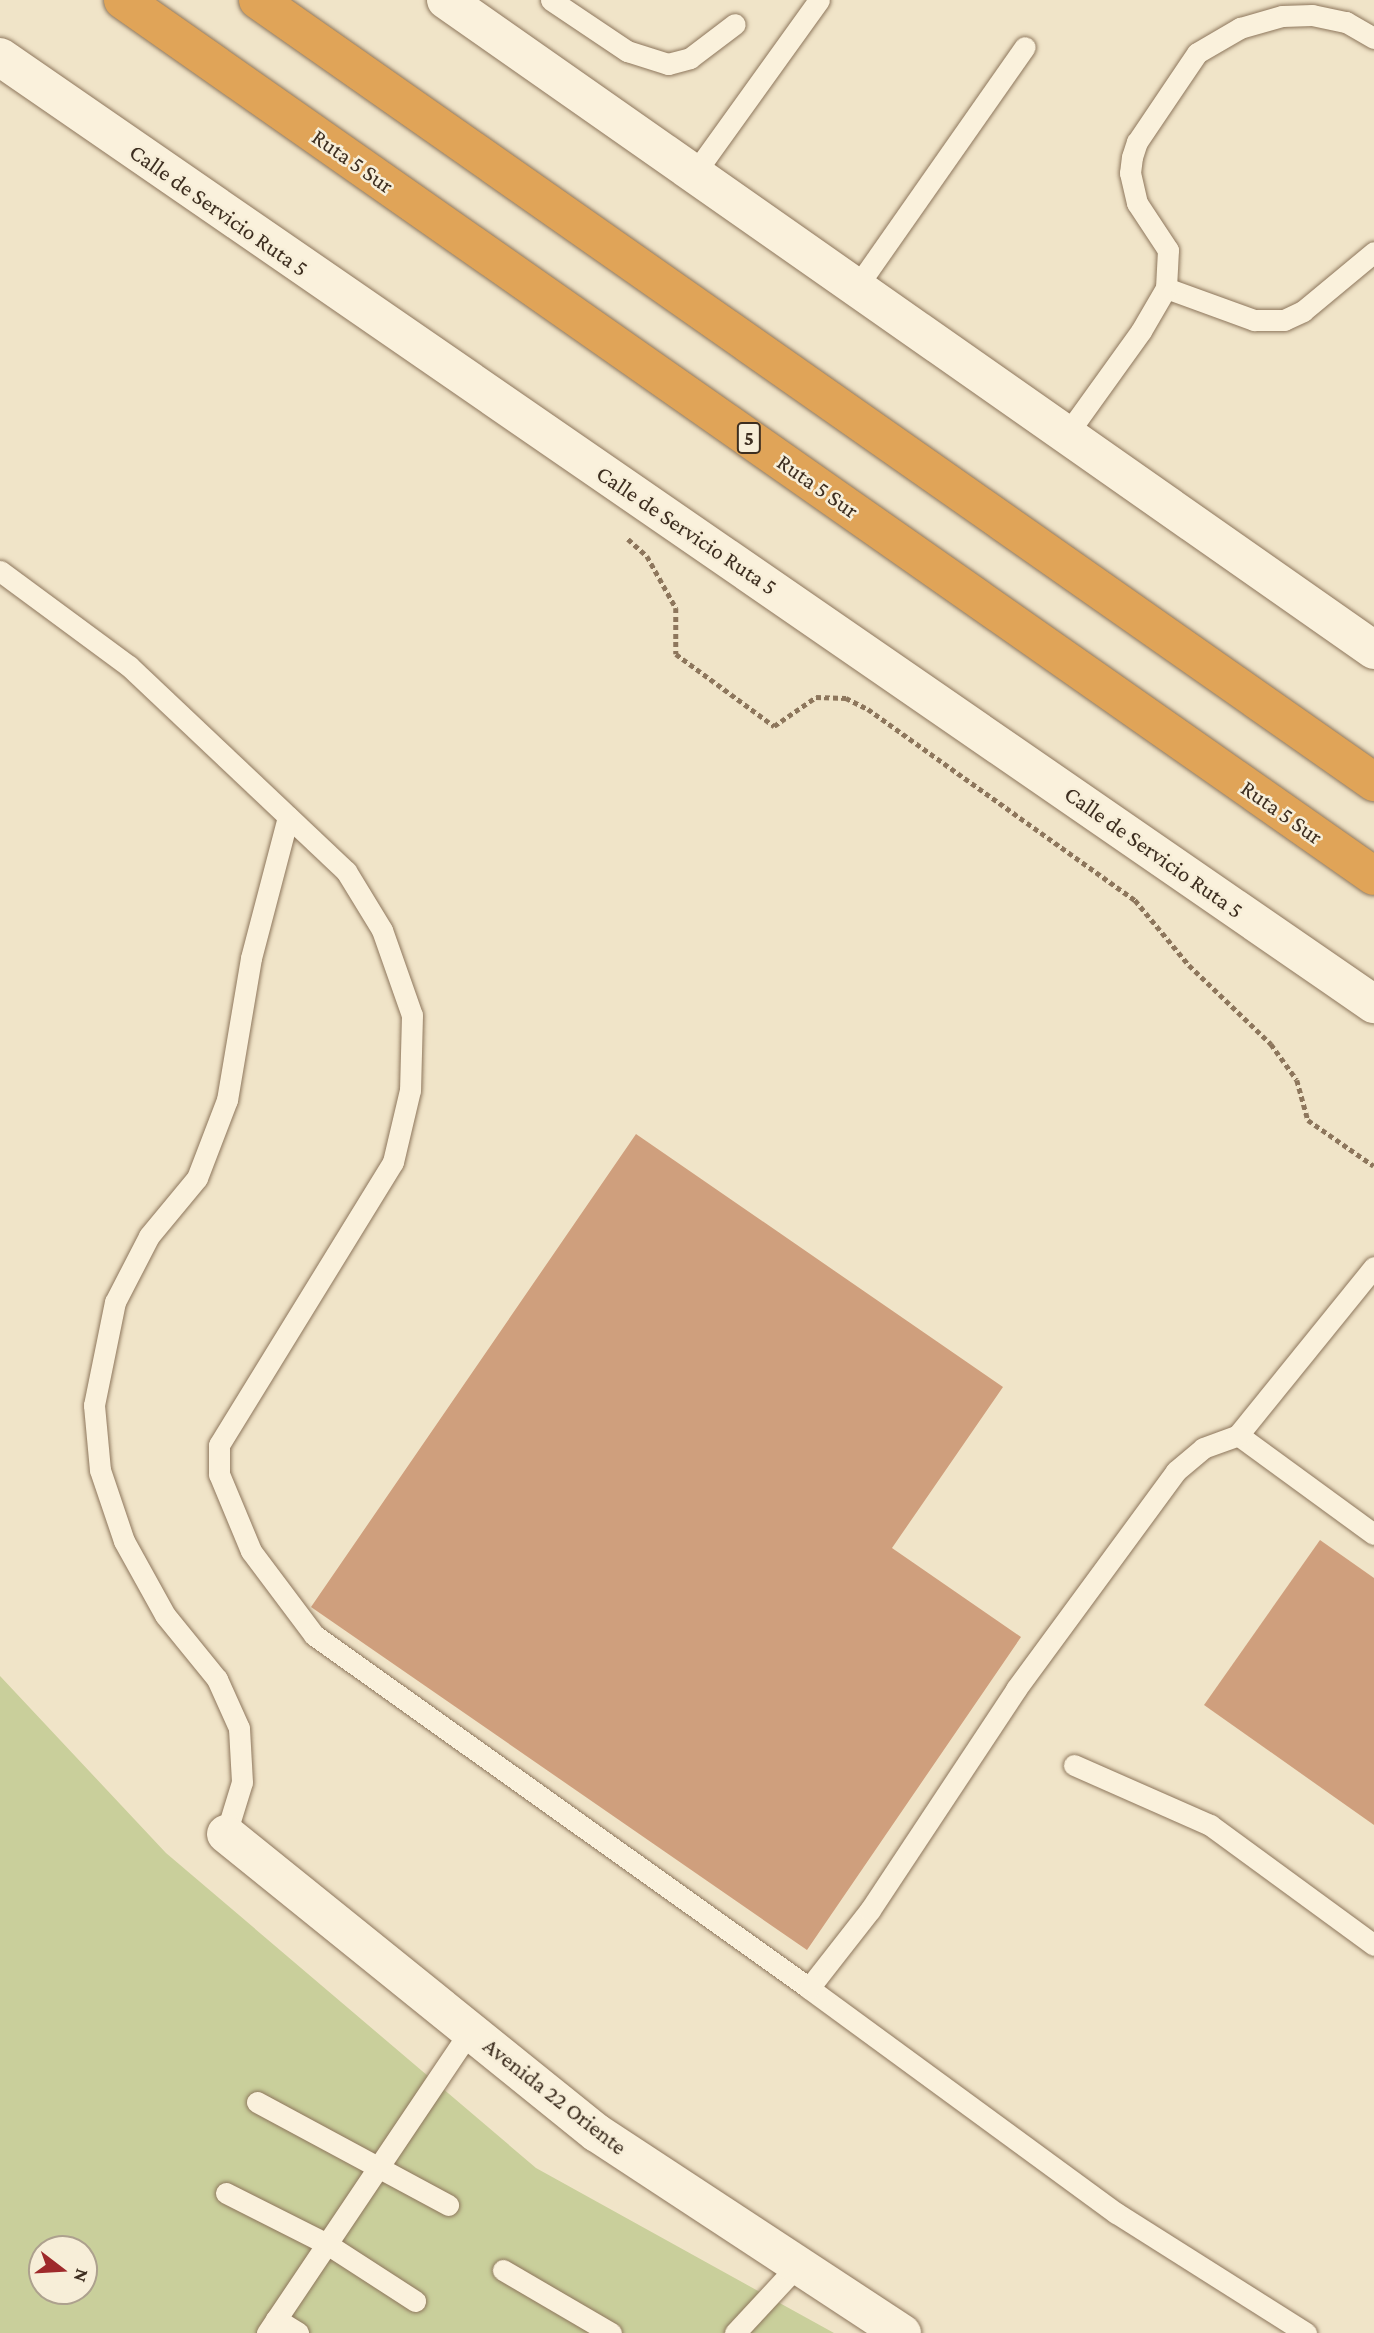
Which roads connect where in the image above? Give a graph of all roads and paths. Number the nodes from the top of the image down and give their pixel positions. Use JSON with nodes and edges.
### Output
{"nodes":[{"id":1,"x":123,"y":0,"type":"edge"},
{"id":2,"x":258,"y":0,"type":"edge"},
{"id":3,"x":446,"y":0,"type":"edge"},
{"id":4,"x":551,"y":0,"type":"edge"},
{"id":5,"x":819,"y":0,"type":"edge"},
{"id":6,"x":735,"y":24,"type":"dead end"},
{"id":7,"x":1374,"y":38,"type":"edge"},
{"id":8,"x":1025,"y":47,"type":"dead end"},
{"id":9,"x":0,"y":57,"type":"edge"},
{"id":10,"x":694,"y":174,"type":"junction"},
{"id":11,"x":1374,"y":252,"type":"edge"},
{"id":12,"x":856,"y":288,"type":"junction"},
{"id":13,"x":1166,"y":288,"type":"junction"},
{"id":14,"x":1067,"y":434,"type":"junction"},
{"id":15,"x":623,"y":535,"type":"dead end"},
{"id":16,"x":0,"y":571,"type":"edge"},
{"id":17,"x":1374,"y":650,"type":"edge"},
{"id":18,"x":1374,"y":782,"type":"edge"},
{"id":19,"x":288,"y":817,"type":"junction"},
{"id":20,"x":1374,"y":876,"type":"edge"},
{"id":21,"x":1374,"y":1004,"type":"edge"},
{"id":22,"x":1374,"y":1166,"type":"edge"},
{"id":23,"x":1374,"y":1267,"type":"edge"},
{"id":24,"x":1238,"y":1436,"type":"junction"},
{"id":25,"x":1374,"y":1534,"type":"edge"},
{"id":26,"x":1074,"y":1765,"type":"dead end"},
{"id":27,"x":226,"y":1834,"type":"joint"},
{"id":28,"x":1374,"y":1945,"type":"edge"},
{"id":29,"x":809,"y":1989,"type":"junction"},
{"id":30,"x":470,"y":2031,"type":"junction"},
{"id":31,"x":257,"y":2102,"type":"dead end"},
{"id":32,"x":379,"y":2166,"type":"junction"},
{"id":33,"x":226,"y":2193,"type":"dead end"},
{"id":34,"x":448,"y":2205,"type":"dead end"},
{"id":35,"x":327,"y":2244,"type":"junction"},
{"id":36,"x":798,"y":2265,"type":"junction"},
{"id":37,"x":503,"y":2270,"type":"dead end"},
{"id":38,"x":415,"y":2301,"type":"dead end"},
{"id":39,"x":272,"y":2326,"type":"edge"},
{"id":40,"x":298,"y":2333,"type":"edge"},
{"id":41,"x":611,"y":2333,"type":"edge"},
{"id":42,"x":735,"y":2333,"type":"edge"},
{"id":43,"x":902,"y":2333,"type":"edge"},
{"id":44,"x":1306,"y":2333,"type":"edge"}],
"edges":[{"from":1,"to":20,"type":"highway","name":"Ruta 5 Sur","number":"5"},
{"from":2,"to":18,"type":"highway"},
{"from":3,"to":10,"type":"street"},
{"from":4,"to":6,"type":"lane"},
{"from":5,"to":10,"type":"lane"},
{"from":7,"to":13,"type":"lane"},
{"from":8,"to":12,"type":"lane"},
{"from":9,"to":21,"type":"street","name":"Calle de Servicio Ruta 5"},
{"from":10,"to":12,"type":"street"},
{"from":11,"to":13,"type":"lane"},
{"from":12,"to":14,"type":"street"},
{"from":13,"to":14,"type":"lane"},
{"from":14,"to":17,"type":"street"},
{"from":15,"to":22,"type":"path"},
{"from":16,"to":19,"type":"lane"},
{"from":19,"to":27,"type":"lane"},
{"from":19,"to":29,"type":"lane"},
{"from":23,"to":24,"type":"lane"},
{"from":24,"to":25,"type":"lane"},
{"from":24,"to":29,"type":"lane"},
{"from":26,"to":28,"type":"lane"},
{"from":27,"to":30,"type":"street","name":"Avenida 22 Oriente"},
{"from":29,"to":44,"type":"lane"},
{"from":30,"to":32,"type":"lane"},
{"from":30,"to":36,"type":"street","name":"Avenida 22 Oriente"},
{"from":31,"to":32,"type":"lane"},
{"from":32,"to":34,"type":"lane"},
{"from":32,"to":35,"type":"lane"},
{"from":33,"to":35,"type":"lane"},
{"from":35,"to":38,"type":"lane"},
{"from":35,"to":39,"type":"lane"},
{"from":36,"to":42,"type":"lane"},
{"from":36,"to":43,"type":"street","name":"Avenida 22 Oriente"},
{"from":37,"to":41,"type":"lane"},
{"from":39,"to":40,"type":"lane"}]}
